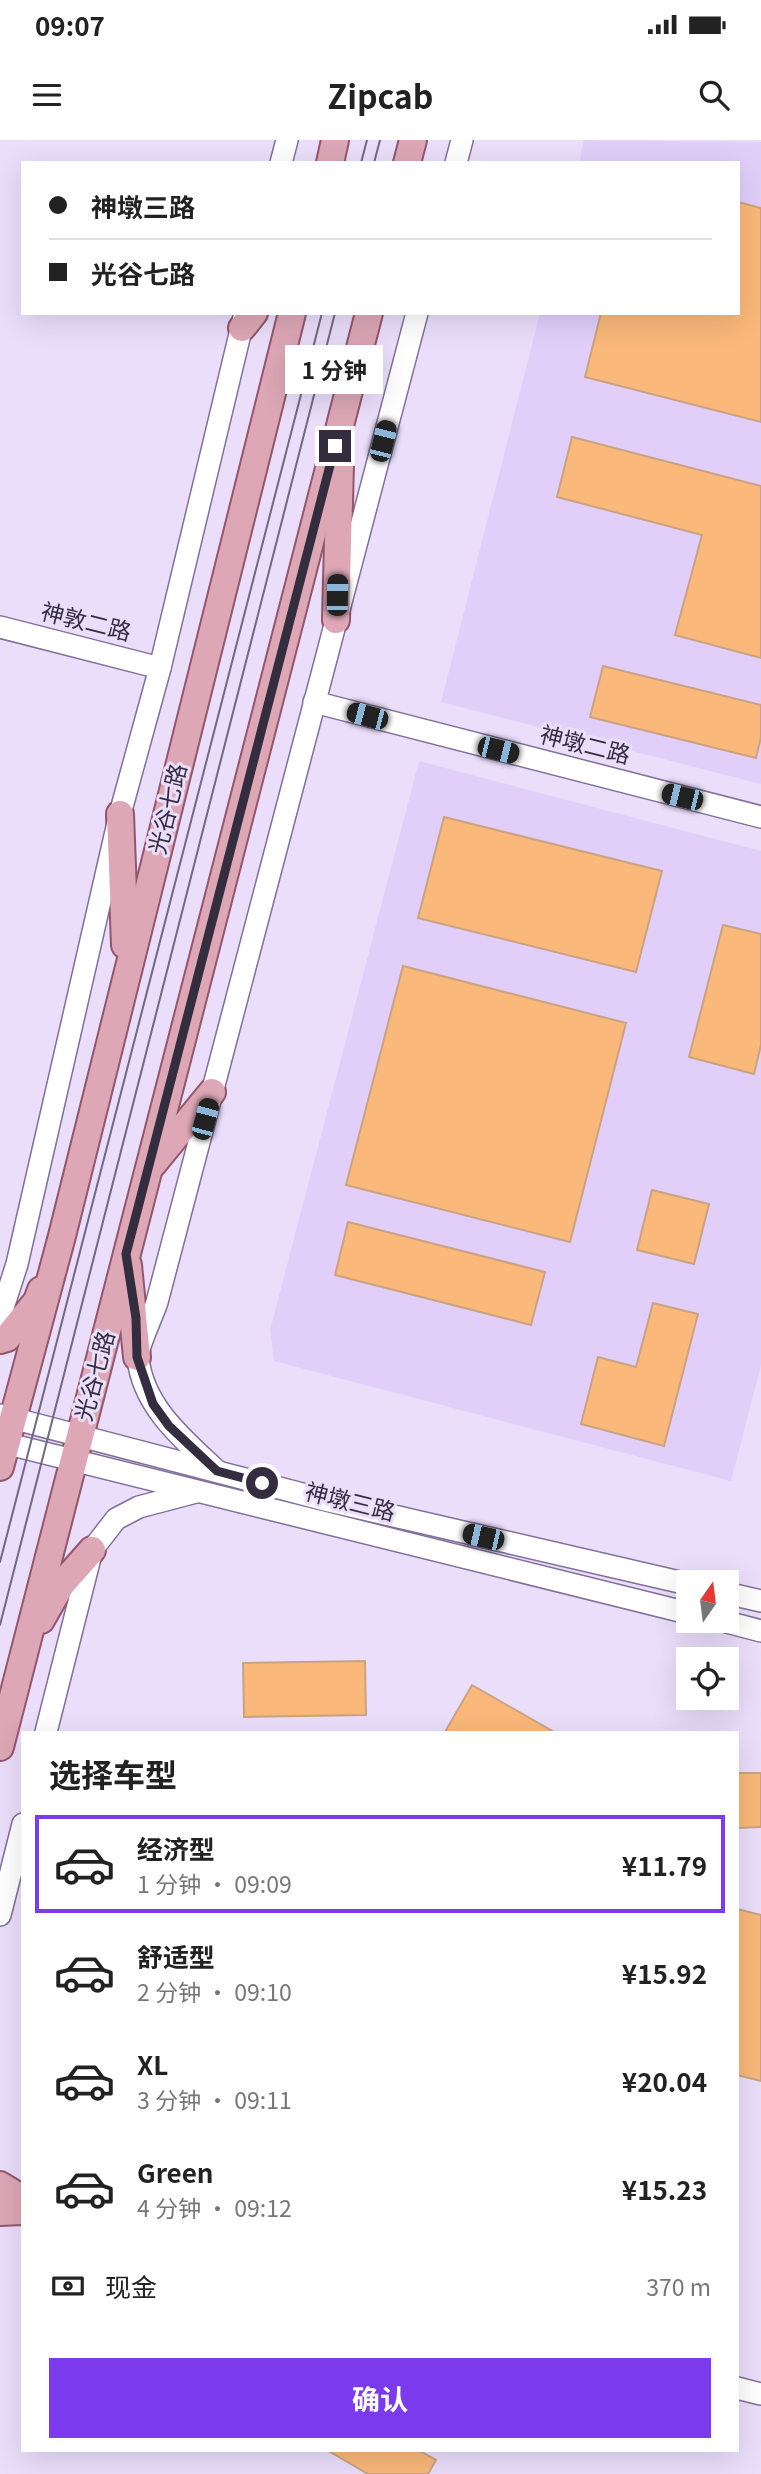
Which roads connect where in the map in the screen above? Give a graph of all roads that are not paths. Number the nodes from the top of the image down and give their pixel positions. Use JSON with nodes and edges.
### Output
{"nodes":[{"id":1,"x":287,"y":140,"type":"edge"},
{"id":2,"x":335,"y":140,"type":"edge"},
{"id":3,"x":462,"y":140,"type":"edge"},
{"id":4,"x":282,"y":161,"type":"edge"},
{"id":5,"x":330,"y":161,"type":"edge"},
{"id":6,"x":457,"y":161,"type":"edge"},
{"id":7,"x":291,"y":315,"type":"edge"},
{"id":8,"x":368,"y":315,"type":"edge"},
{"id":9,"x":415,"y":315,"type":"edge"},
{"id":10,"x":247,"y":318,"type":"edge"},
{"id":11,"x":342,"y":419,"type":"junction"},
{"id":12,"x":336,"y":620,"type":"junction"},
{"id":13,"x":0,"y":627,"type":"edge"},
{"id":14,"x":160,"y":668,"type":"junction"},
{"id":15,"x":314,"y":702,"type":"junction"},
{"id":16,"x":120,"y":814,"type":"junction"},
{"id":17,"x":761,"y":817,"type":"edge"},
{"id":18,"x":127,"y":972,"type":"junction"},
{"id":19,"x":212,"y":1093,"type":"junction"},
{"id":20,"x":148,"y":1170,"type":"junction"},
{"id":21,"x":62,"y":1236,"type":"junction"},
{"id":22,"x":126,"y":1254,"type":"junction"},
{"id":23,"x":0,"y":1317,"type":"edge"},
{"id":24,"x":0,"y":1340,"type":"edge"},
{"id":25,"x":137,"y":1357,"type":"junction"},
{"id":26,"x":8,"y":1417,"type":"edge"},
{"id":27,"x":76,"y":1446,"type":"junction"},
{"id":28,"x":2,"y":1451,"type":"edge"},
{"id":29,"x":217,"y":1471,"type":"junction"},
{"id":30,"x":199,"y":1491,"type":"junction"},
{"id":31,"x":92,"y":1550,"type":"junction"},
{"id":32,"x":676,"y":1581,"type":"edge"},
{"id":33,"x":739,"y":1596,"type":"edge"},
{"id":34,"x":761,"y":1601,"type":"edge"},
{"id":35,"x":676,"y":1610,"type":"edge"},
{"id":36,"x":739,"y":1625,"type":"edge"},
{"id":37,"x":761,"y":1631,"type":"edge"},
{"id":38,"x":24,"y":1649,"type":"junction"},
{"id":39,"x":46,"y":1731,"type":"edge"},
{"id":40,"x":0,"y":1747,"type":"edge"},
{"id":41,"x":21,"y":1832,"type":"edge"},
{"id":42,"x":0,"y":1915,"type":"edge"},
{"id":43,"x":0,"y":2185,"type":"edge"},
{"id":44,"x":21,"y":2198,"type":"edge"},
{"id":45,"x":21,"y":2211,"type":"edge"},
{"id":46,"x":0,"y":2212,"type":"edge"},
{"id":47,"x":739,"y":2388,"type":"edge"},
{"id":48,"x":761,"y":2394,"type":"edge"}],
"edges":[{"from":1,"to":4,"type":"street"},
{"from":2,"to":5,"type":"main road"},
{"from":3,"to":6,"type":"street"},
{"from":7,"to":18,"type":"main road","name":"光谷七路"},
{"from":8,"to":11,"type":"main road","name":"光谷七路"},
{"from":9,"to":12,"type":"street"},
{"from":10,"to":14,"type":"street"},
{"from":11,"to":12,"type":"main road"},
{"from":11,"to":20,"type":"main road","name":"光谷七路"},
{"from":12,"to":15,"type":"street"},
{"from":13,"to":14,"type":"street","name":"神敦二路"},
{"from":14,"to":16,"type":"street"},
{"from":15,"to":17,"type":"street","name":"神墩二路"},
{"from":15,"to":19,"type":"street"},
{"from":16,"to":18,"type":"main road"},
{"from":16,"to":23,"type":"street"},
{"from":18,"to":21,"type":"main road","name":"光谷七路"},
{"from":19,"to":20,"type":"main road"},
{"from":19,"to":25,"type":"street"},
{"from":20,"to":22,"type":"main road","name":"光谷七路"},
{"from":21,"to":24,"type":"main road"},
{"from":21,"to":26,"type":"main road","name":"光谷七路"},
{"from":22,"to":25,"type":"main road"},
{"from":22,"to":27,"type":"main road","name":"光谷七路"},
{"from":25,"to":29,"type":"street"},
{"from":26,"to":27,"type":"street","name":"神墩三路"},
{"from":26,"to":28,"type":"main road","name":"光谷七路"},
{"from":27,"to":28,"type":"street","name":"神墩三路"},
{"from":27,"to":29,"type":"street","name":"神墩三路"},
{"from":27,"to":30,"type":"street","name":"神墩三路"},
{"from":27,"to":38,"type":"main road","name":"光谷七路"},
{"from":29,"to":32,"type":"street","name":"神墩三路"},
{"from":30,"to":31,"type":"street"},
{"from":30,"to":35,"type":"street","name":"神墩三路"},
{"from":31,"to":38,"type":"main road"},
{"from":31,"to":39,"type":"street"},
{"from":33,"to":34,"type":"street"},
{"from":36,"to":37,"type":"street"},
{"from":38,"to":40,"type":"main road","name":"光谷七路"},
{"from":41,"to":42,"type":"street"},
{"from":43,"to":44,"type":"main road"},
{"from":45,"to":46,"type":"main road"},
{"from":47,"to":48,"type":"street"}]}
